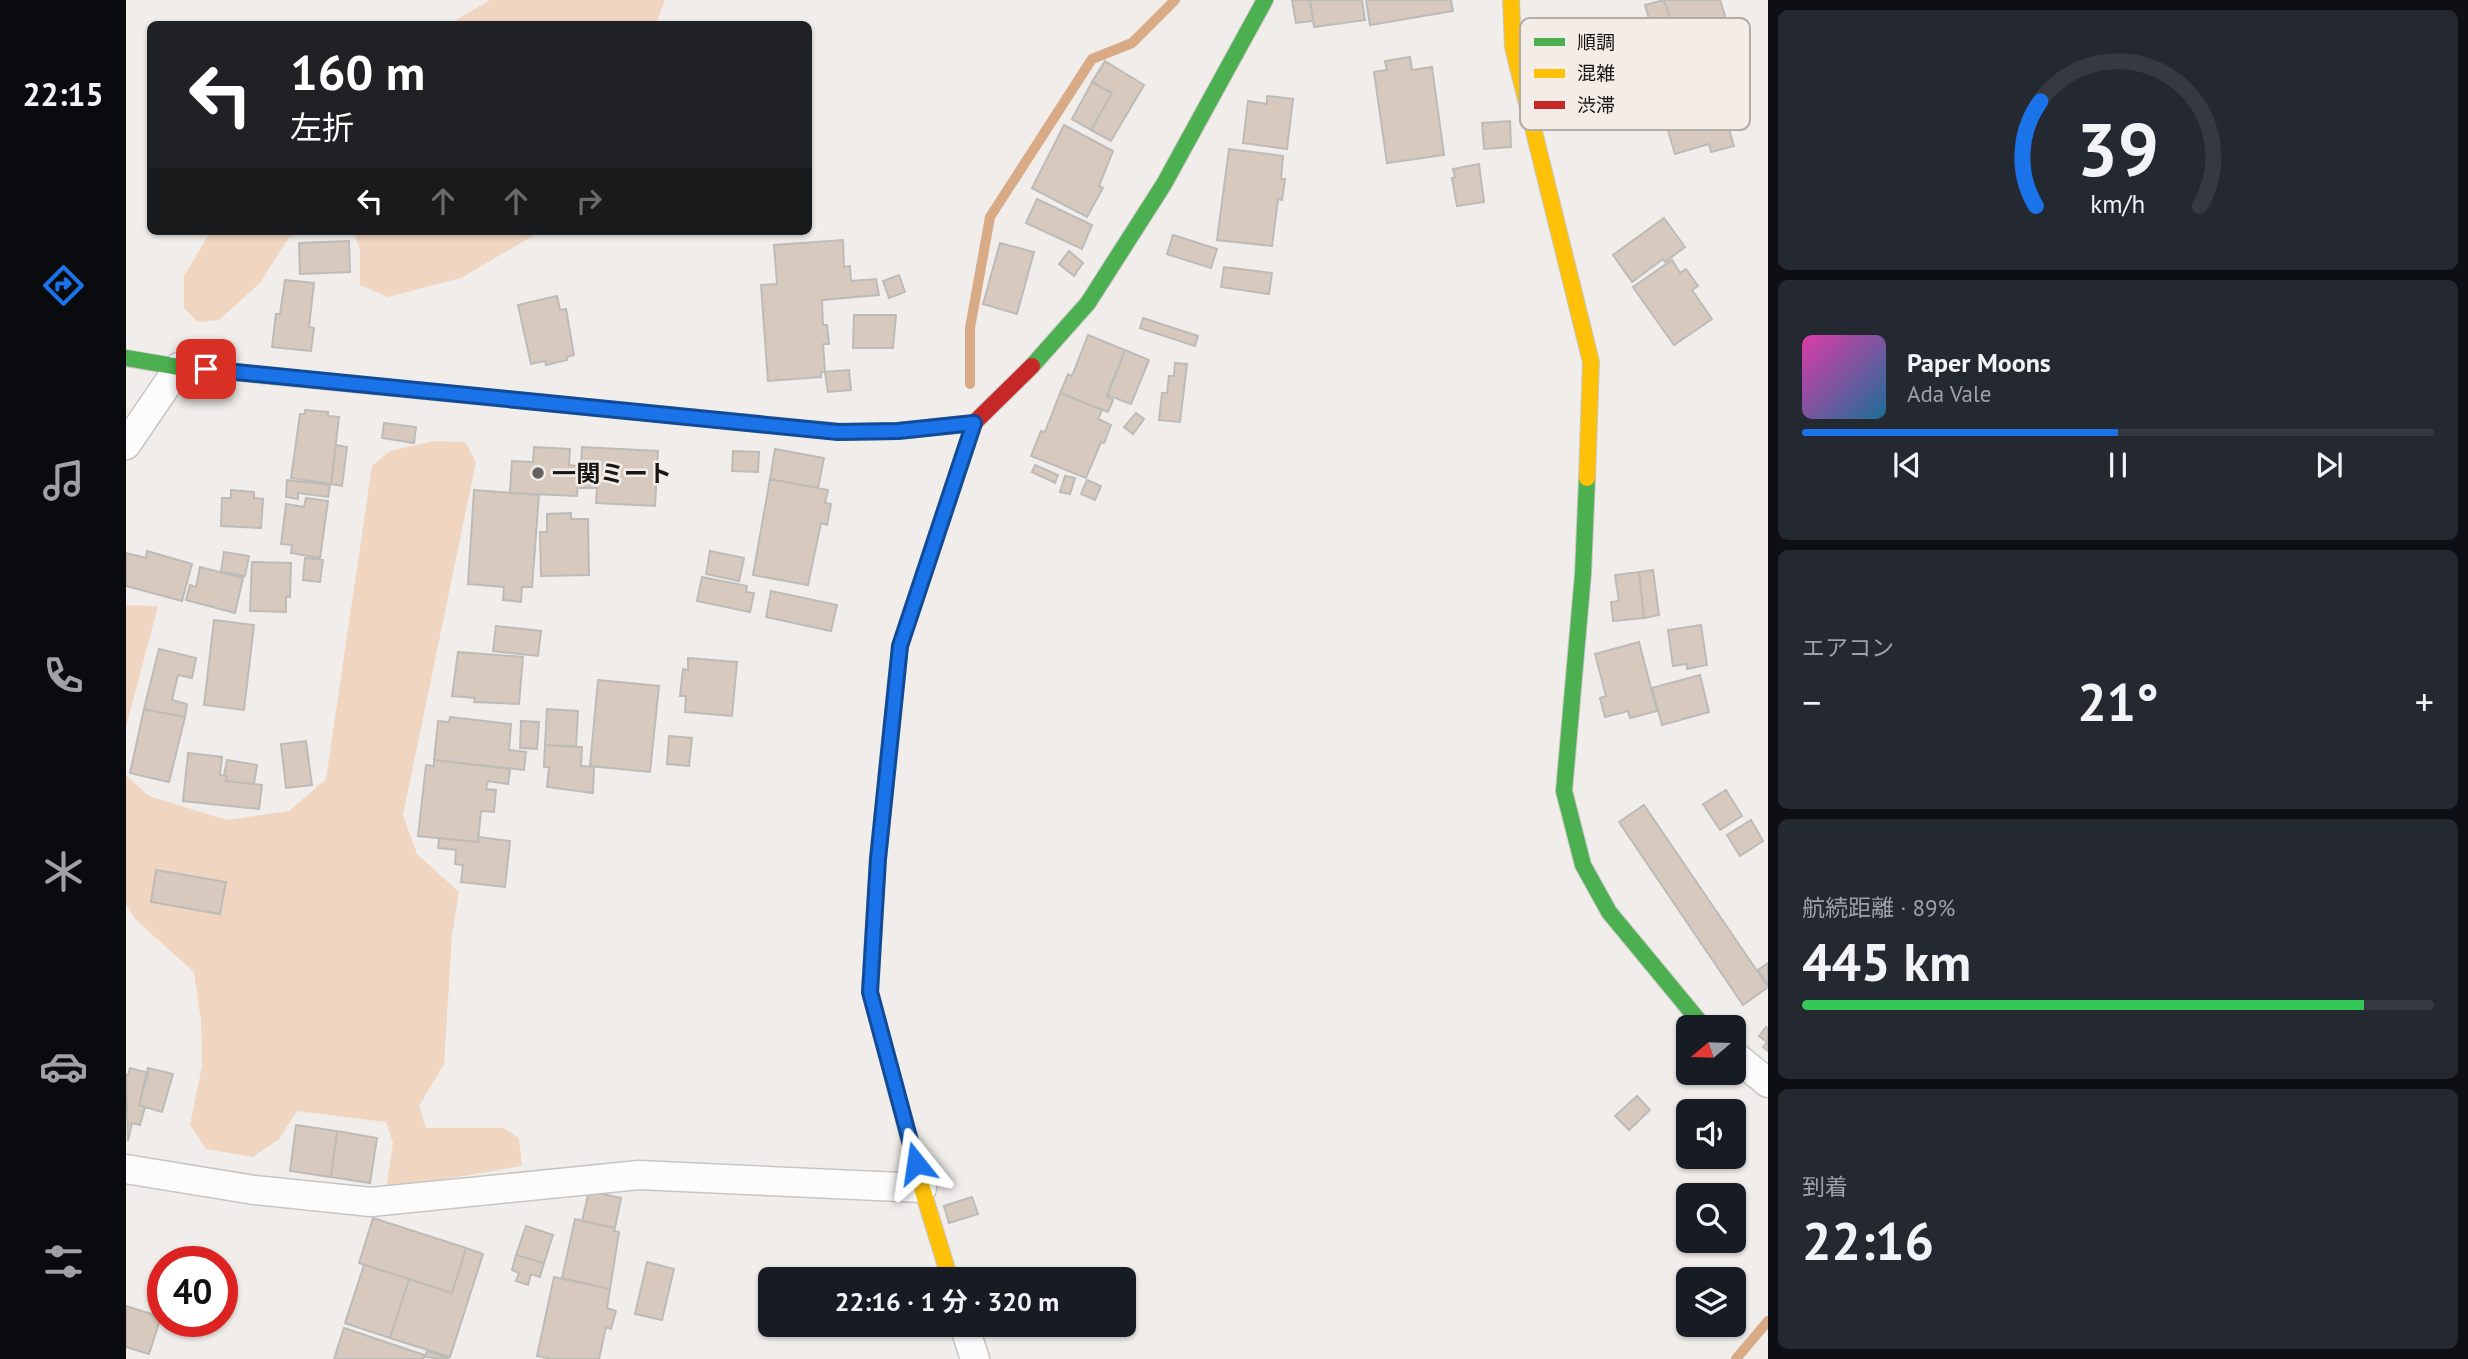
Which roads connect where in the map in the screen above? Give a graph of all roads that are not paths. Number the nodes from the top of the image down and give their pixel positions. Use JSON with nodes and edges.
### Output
{"nodes":[{"id":1,"x":1265,"y":0,"type":"edge"},
{"id":2,"x":1511,"y":0,"type":"edge"},
{"id":3,"x":1520,"y":75,"type":"edge"},
{"id":4,"x":1534,"y":130,"type":"edge"},
{"id":5,"x":126,"y":358,"type":"edge"},
{"id":6,"x":179,"y":367,"type":"junction"},
{"id":7,"x":974,"y":423,"type":"junction"},
{"id":8,"x":126,"y":445,"type":"edge"},
{"id":9,"x":1694,"y":1015,"type":"edge"},
{"id":10,"x":1746,"y":1065,"type":"edge"},
{"id":11,"x":1768,"y":1083,"type":"edge"},
{"id":12,"x":126,"y":1169,"type":"edge"},
{"id":13,"x":922,"y":1188,"type":"junction"},
{"id":14,"x":946,"y":1267,"type":"edge"},
{"id":15,"x":968,"y":1337,"type":"edge"},
{"id":16,"x":975,"y":1359,"type":"edge"}],
"edges":[{"from":1,"to":7,"type":"street"},
{"from":2,"to":3,"type":"street"},
{"from":4,"to":9,"type":"street"},
{"from":5,"to":6,"type":"street"},
{"from":6,"to":7,"type":"street"},
{"from":6,"to":8,"type":"street"},
{"from":7,"to":13,"type":"street"},
{"from":10,"to":11,"type":"street"},
{"from":12,"to":13,"type":"street"},
{"from":13,"to":14,"type":"street"},
{"from":15,"to":16,"type":"street"}]}
